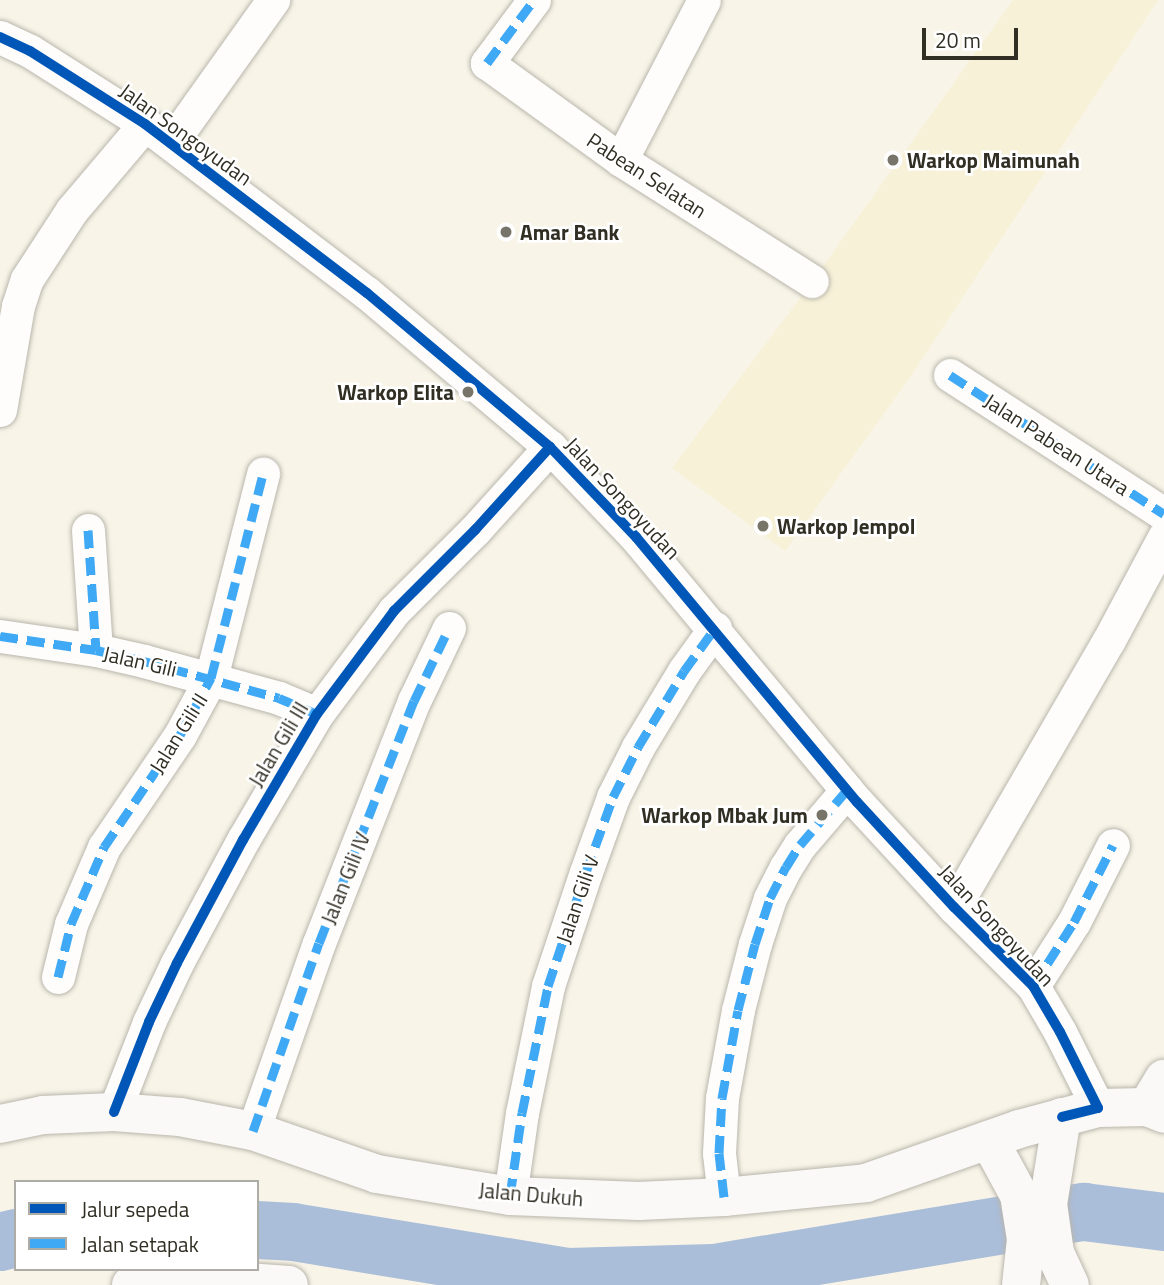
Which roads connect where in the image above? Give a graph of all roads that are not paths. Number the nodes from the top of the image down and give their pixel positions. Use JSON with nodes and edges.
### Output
{"nodes":[{"id":1,"x":273,"y":0,"type":"edge"},
{"id":2,"x":534,"y":0,"type":"edge"},
{"id":3,"x":704,"y":0,"type":"edge"},
{"id":4,"x":0,"y":37,"type":"edge"},
{"id":5,"x":158,"y":134,"type":"junction"},
{"id":6,"x":621,"y":160,"type":"junction"},
{"id":7,"x":812,"y":281,"type":"dead end"},
{"id":8,"x":950,"y":375,"type":"dead end"},
{"id":9,"x":0,"y":410,"type":"edge"},
{"id":10,"x":550,"y":447,"type":"junction"},
{"id":11,"x":263,"y":474,"type":"dead end"},
{"id":12,"x":1164,"y":514,"type":"edge"},
{"id":13,"x":88,"y":530,"type":"dead end"},
{"id":14,"x":1164,"y":537,"type":"edge"},
{"id":15,"x":449,"y":628,"type":"dead end"},
{"id":16,"x":715,"y":628,"type":"junction"},
{"id":17,"x":0,"y":636,"type":"edge"},
{"id":18,"x":96,"y":650,"type":"junction"},
{"id":19,"x":211,"y":678,"type":"junction"},
{"id":20,"x":317,"y":714,"type":"junction"},
{"id":21,"x":847,"y":790,"type":"junction"},
{"id":22,"x":1114,"y":845,"type":"dead end"},
{"id":23,"x":954,"y":907,"type":"junction"},
{"id":24,"x":58,"y":977,"type":"dead end"},
{"id":25,"x":1033,"y":986,"type":"junction"},
{"id":26,"x":1158,"y":1100,"type":"edge"},
{"id":27,"x":114,"y":1112,"type":"junction"},
{"id":28,"x":1080,"y":1112,"type":"junction"},
{"id":29,"x":0,"y":1124,"type":"edge"},
{"id":30,"x":253,"y":1131,"type":"junction"},
{"id":31,"x":989,"y":1139,"type":"junction"},
{"id":32,"x":1034,"y":1192,"type":"junction"},
{"id":33,"x":510,"y":1196,"type":"junction"},
{"id":34,"x":724,"y":1197,"type":"junction"},
{"id":35,"x":1043,"y":1270,"type":"edge"},
{"id":36,"x":131,"y":1285,"type":"edge"},
{"id":37,"x":289,"y":1285,"type":"edge"}],
"edges":[{"from":1,"to":5,"type":"street"},
{"from":2,"to":6,"type":"street","name":"Pabean Selatan"},
{"from":3,"to":6,"type":"street"},
{"from":4,"to":5,"type":"street","name":"Jalan Songoyudan"},
{"from":5,"to":9,"type":"street"},
{"from":5,"to":10,"type":"street","name":"Jalan Songoyudan"},
{"from":6,"to":7,"type":"street","name":"Pabean Selatan"},
{"from":8,"to":12,"type":"street","name":"Jalan Pabean Utara"},
{"from":10,"to":16,"type":"street","name":"Jalan Songoyudan"},
{"from":10,"to":20,"type":"street","name":"Jalan Gili III"},
{"from":11,"to":19,"type":"street","name":"Jalan Gili II"},
{"from":13,"to":18,"type":"street"},
{"from":14,"to":23,"type":"street"},
{"from":15,"to":30,"type":"street","name":"Jalan Gili IV"},
{"from":16,"to":21,"type":"street","name":"Jalan Songoyudan"},
{"from":16,"to":33,"type":"street","name":"Jalan Gili V"},
{"from":17,"to":18,"type":"street","name":"Jalan Gili"},
{"from":18,"to":19,"type":"street","name":"Jalan Gili"},
{"from":19,"to":20,"type":"street","name":"Jalan Gili"},
{"from":19,"to":24,"type":"street","name":"Jalan Gili II"},
{"from":20,"to":27,"type":"street","name":"Jalan Gili III"},
{"from":21,"to":23,"type":"street","name":"Jalan Songoyudan"},
{"from":21,"to":34,"type":"street"},
{"from":22,"to":25,"type":"street"},
{"from":23,"to":25,"type":"street","name":"Jalan Songoyudan"},
{"from":25,"to":28,"type":"street","name":"Jalan Songoyudan"},
{"from":26,"to":28,"type":"main road","name":"Jalan Dukuh"},
{"from":27,"to":29,"type":"main road","name":"Jalan Dukuh"},
{"from":27,"to":30,"type":"main road","name":"Jalan Dukuh"},
{"from":28,"to":31,"type":"main road","name":"Jalan Dukuh"},
{"from":28,"to":32,"type":"main road"},
{"from":30,"to":33,"type":"main road","name":"Jalan Dukuh"},
{"from":31,"to":32,"type":"main road"},
{"from":31,"to":34,"type":"main road","name":"Jalan Dukuh"},
{"from":32,"to":35,"type":"main road"},
{"from":33,"to":34,"type":"main road","name":"Jalan Dukuh"},
{"from":36,"to":37,"type":"main road"}]}
